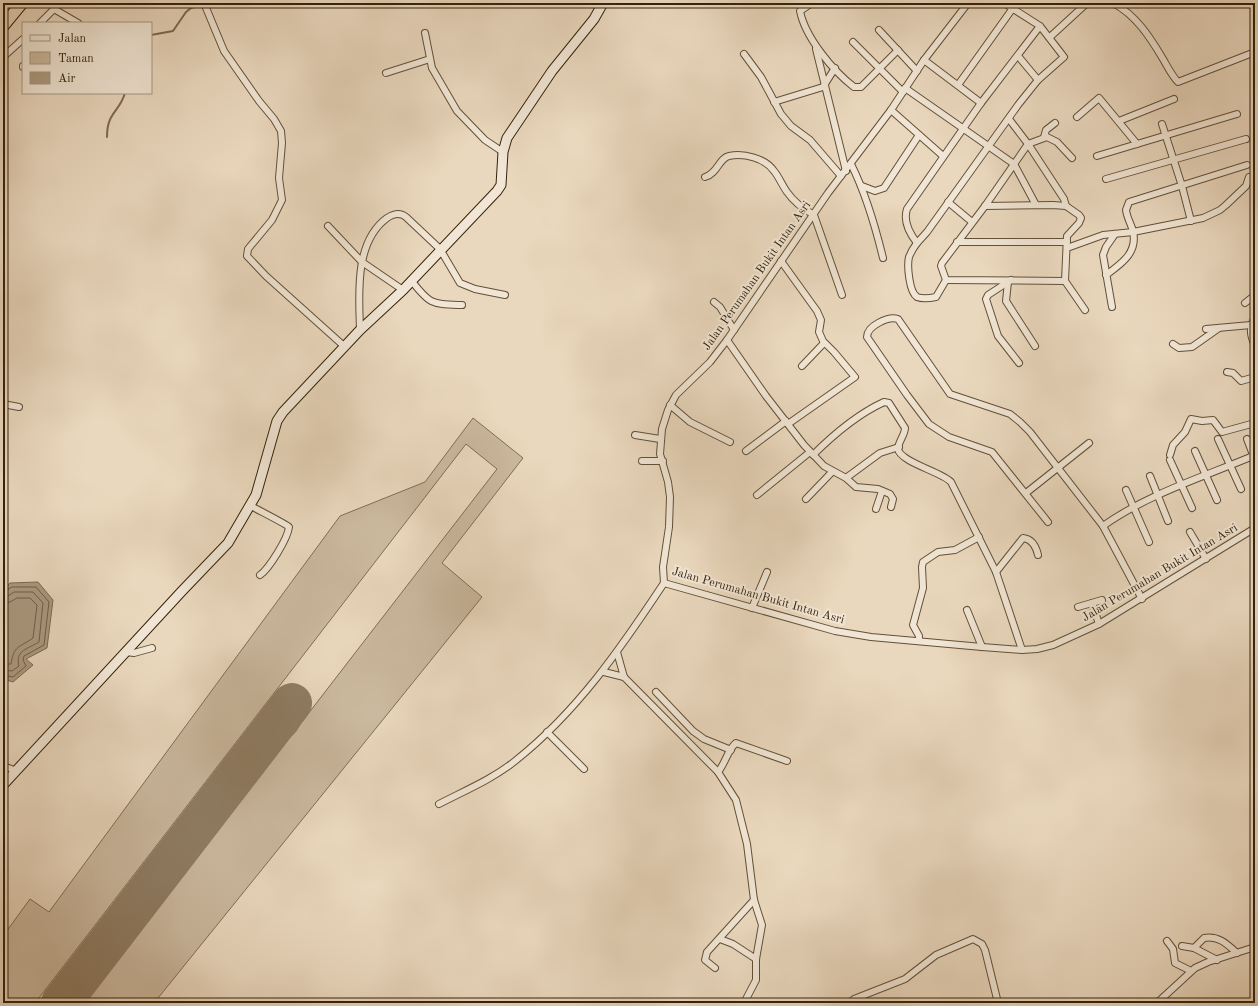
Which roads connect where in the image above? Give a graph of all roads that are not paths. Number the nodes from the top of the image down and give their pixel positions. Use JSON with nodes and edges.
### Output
{"nodes":[{"id":1,"x":14,"y":3,"type":"edge"},
{"id":2,"x":22,"y":3,"type":"edge"},
{"id":3,"x":60,"y":3,"type":"edge"},
{"id":4,"x":603,"y":3,"type":"edge"},
{"id":5,"x":812,"y":3,"type":"edge"},
{"id":6,"x":968,"y":3,"type":"edge"},
{"id":7,"x":1004,"y":3,"type":"edge"},
{"id":8,"x":1087,"y":3,"type":"edge"},
{"id":9,"x":1113,"y":3,"type":"edge"},
{"id":10,"x":206,"y":6,"type":"edge"},
{"id":11,"x":1013,"y":8,"type":"junction"},
{"id":12,"x":54,"y":9,"type":"junction"},
{"id":13,"x":4,"y":13,"type":"edge"},
{"id":14,"x":41,"y":22,"type":"edge"},
{"id":15,"x":76,"y":22,"type":"edge"},
{"id":16,"x":3,"y":26,"type":"edge"},
{"id":17,"x":1040,"y":26,"type":"junction"},
{"id":18,"x":879,"y":30,"type":"dead end"},
{"id":19,"x":425,"y":33,"type":"dead end"},
{"id":20,"x":1050,"y":37,"type":"junction"},
{"id":21,"x":22,"y":42,"type":"edge"},
{"id":22,"x":853,"y":42,"type":"dead end"},
{"id":23,"x":815,"y":44,"type":"junction"},
{"id":24,"x":898,"y":50,"type":"junction"},
{"id":25,"x":1255,"y":52,"type":"edge"},
{"id":26,"x":744,"y":54,"type":"dead end"},
{"id":27,"x":1018,"y":56,"type":"junction"},
{"id":28,"x":3,"y":57,"type":"edge"},
{"id":29,"x":430,"y":59,"type":"junction"},
{"id":30,"x":924,"y":60,"type":"junction"},
{"id":31,"x":878,"y":67,"type":"junction"},
{"id":32,"x":835,"y":68,"type":"junction"},
{"id":33,"x":917,"y":70,"type":"junction"},
{"id":34,"x":386,"y":73,"type":"dead end"},
{"id":35,"x":1038,"y":80,"type":"junction"},
{"id":36,"x":825,"y":83,"type":"junction"},
{"id":37,"x":958,"y":85,"type":"junction"},
{"id":38,"x":904,"y":90,"type":"junction"},
{"id":39,"x":1174,"y":99,"type":"dead end"},
{"id":40,"x":774,"y":102,"type":"junction"},
{"id":41,"x":981,"y":103,"type":"junction"},
{"id":42,"x":891,"y":110,"type":"junction"},
{"id":43,"x":1237,"y":114,"type":"dead end"},
{"id":44,"x":1077,"y":117,"type":"dead end"},
{"id":45,"x":1009,"y":119,"type":"junction"},
{"id":46,"x":1119,"y":121,"type":"junction"},
{"id":47,"x":1055,"y":123,"type":"dead end"},
{"id":48,"x":1162,"y":124,"type":"dead end"},
{"id":49,"x":962,"y":129,"type":"junction"},
{"id":50,"x":919,"y":135,"type":"junction"},
{"id":51,"x":1166,"y":136,"type":"junction"},
{"id":52,"x":1044,"y":137,"type":"junction"},
{"id":53,"x":1246,"y":139,"type":"dead end"},
{"id":54,"x":1028,"y":144,"type":"junction"},
{"id":55,"x":1138,"y":144,"type":"junction"},
{"id":56,"x":988,"y":146,"type":"junction"},
{"id":57,"x":502,"y":152,"type":"junction"},
{"id":58,"x":943,"y":156,"type":"junction"},
{"id":59,"x":1097,"y":156,"type":"dead end"},
{"id":60,"x":1072,"y":158,"type":"dead end"},
{"id":61,"x":1174,"y":161,"type":"junction"},
{"id":62,"x":851,"y":164,"type":"junction"},
{"id":63,"x":1014,"y":164,"type":"junction"},
{"id":64,"x":1247,"y":165,"type":"dead end"},
{"id":65,"x":846,"y":171,"type":"junction"},
{"id":66,"x":841,"y":176,"type":"junction"},
{"id":67,"x":705,"y":177,"type":"dead end"},
{"id":68,"x":1255,"y":178,"type":"edge"},
{"id":69,"x":1106,"y":179,"type":"dead end"},
{"id":70,"x":862,"y":186,"type":"junction"},
{"id":71,"x":1182,"y":186,"type":"junction"},
{"id":72,"x":948,"y":202,"type":"junction"},
{"id":73,"x":985,"y":206,"type":"junction"},
{"id":74,"x":1036,"y":206,"type":"junction"},
{"id":75,"x":1066,"y":206,"type":"junction"},
{"id":76,"x":814,"y":215,"type":"junction"},
{"id":77,"x":1191,"y":221,"type":"junction"},
{"id":78,"x":972,"y":222,"type":"junction"},
{"id":79,"x":328,"y":226,"type":"dead end"},
{"id":80,"x":1133,"y":232,"type":"junction"},
{"id":81,"x":1115,"y":234,"type":"junction"},
{"id":82,"x":957,"y":242,"type":"junction"},
{"id":83,"x":917,"y":243,"type":"junction"},
{"id":84,"x":1067,"y":245,"type":"junction"},
{"id":85,"x":440,"y":249,"type":"junction"},
{"id":86,"x":883,"y":258,"type":"dead end"},
{"id":87,"x":781,"y":261,"type":"junction"},
{"id":88,"x":362,"y":262,"type":"junction"},
{"id":89,"x":1106,"y":275,"type":"junction"},
{"id":90,"x":411,"y":280,"type":"junction"},
{"id":91,"x":946,"y":280,"type":"junction"},
{"id":92,"x":1010,"y":281,"type":"junction"},
{"id":93,"x":1065,"y":281,"type":"junction"},
{"id":94,"x":403,"y":290,"type":"junction"},
{"id":95,"x":1255,"y":294,"type":"edge"},
{"id":96,"x":505,"y":295,"type":"dead end"},
{"id":97,"x":842,"y":295,"type":"dead end"},
{"id":98,"x":714,"y":302,"type":"dead end"},
{"id":99,"x":1245,"y":303,"type":"dead end"},
{"id":100,"x":462,"y":305,"type":"dead end"},
{"id":101,"x":1112,"y":307,"type":"dead end"},
{"id":102,"x":1085,"y":310,"type":"dead end"},
{"id":103,"x":1255,"y":317,"type":"edge"},
{"id":104,"x":1251,"y":325,"type":"junction"},
{"id":105,"x":1219,"y":328,"type":"junction"},
{"id":106,"x":1206,"y":329,"type":"dead end"},
{"id":107,"x":360,"y":330,"type":"junction"},
{"id":108,"x":734,"y":330,"type":"junction"},
{"id":109,"x":727,"y":340,"type":"junction"},
{"id":110,"x":824,"y":343,"type":"junction"},
{"id":111,"x":1173,"y":344,"type":"dead end"},
{"id":112,"x":1035,"y":346,"type":"dead end"},
{"id":113,"x":1255,"y":346,"type":"edge"},
{"id":114,"x":345,"y":347,"type":"junction"},
{"id":115,"x":1019,"y":363,"type":"dead end"},
{"id":116,"x":802,"y":366,"type":"dead end"},
{"id":117,"x":1227,"y":372,"type":"dead end"},
{"id":118,"x":1255,"y":377,"type":"edge"},
{"id":119,"x":3,"y":404,"type":"edge"},
{"id":120,"x":670,"y":405,"type":"junction"},
{"id":121,"x":20,"y":407,"type":"dead end"},
{"id":122,"x":787,"y":422,"type":"junction"},
{"id":123,"x":1255,"y":423,"type":"edge"},
{"id":124,"x":635,"y":435,"type":"dead end"},
{"id":125,"x":1218,"y":439,"type":"dead end"},
{"id":126,"x":1247,"y":439,"type":"dead end"},
{"id":127,"x":660,"y":440,"type":"junction"},
{"id":128,"x":730,"y":442,"type":"dead end"},
{"id":129,"x":1089,"y":443,"type":"dead end"},
{"id":130,"x":898,"y":447,"type":"junction"},
{"id":131,"x":746,"y":451,"type":"dead end"},
{"id":132,"x":1195,"y":451,"type":"dead end"},
{"id":133,"x":812,"y":453,"type":"junction"},
{"id":134,"x":1254,"y":458,"type":"edge"},
{"id":135,"x":642,"y":461,"type":"dead end"},
{"id":136,"x":662,"y":461,"type":"junction"},
{"id":137,"x":1229,"y":466,"type":"junction"},
{"id":138,"x":1059,"y":467,"type":"junction"},
{"id":139,"x":832,"y":472,"type":"junction"},
{"id":140,"x":1150,"y":476,"type":"dead end"},
{"id":141,"x":1206,"y":476,"type":"junction"},
{"id":142,"x":846,"y":478,"type":"junction"},
{"id":143,"x":1182,"y":486,"type":"junction"},
{"id":144,"x":1241,"y":489,"type":"dead end"},
{"id":145,"x":1126,"y":490,"type":"dead end"},
{"id":146,"x":882,"y":491,"type":"junction"},
{"id":147,"x":1026,"y":493,"type":"junction"},
{"id":148,"x":757,"y":495,"type":"dead end"},
{"id":149,"x":1157,"y":496,"type":"junction"},
{"id":150,"x":806,"y":499,"type":"dead end"},
{"id":151,"x":1217,"y":500,"type":"dead end"},
{"id":152,"x":251,"y":506,"type":"junction"},
{"id":153,"x":891,"y":507,"type":"dead end"},
{"id":154,"x":1133,"y":507,"type":"junction"},
{"id":155,"x":1192,"y":508,"type":"dead end"},
{"id":156,"x":876,"y":509,"type":"dead end"},
{"id":157,"x":1168,"y":521,"type":"dead end"},
{"id":158,"x":1048,"y":522,"type":"dead end"},
{"id":159,"x":1103,"y":526,"type":"junction"},
{"id":160,"x":1255,"y":528,"type":"edge"},
{"id":161,"x":1190,"y":532,"type":"dead end"},
{"id":162,"x":979,"y":537,"type":"junction"},
{"id":163,"x":1149,"y":542,"type":"dead end"},
{"id":164,"x":1038,"y":555,"type":"dead end"},
{"id":165,"x":1206,"y":559,"type":"junction"},
{"id":166,"x":767,"y":572,"type":"dead end"},
{"id":167,"x":996,"y":572,"type":"junction"},
{"id":168,"x":260,"y":575,"type":"dead end"},
{"id":169,"x":664,"y":583,"type":"junction"},
{"id":170,"x":1142,"y":599,"type":"junction"},
{"id":171,"x":1102,"y":600,"type":"dead end"},
{"id":172,"x":1092,"y":603,"type":"junction"},
{"id":173,"x":1078,"y":607,"type":"dead end"},
{"id":174,"x":752,"y":608,"type":"junction"},
{"id":175,"x":967,"y":610,"type":"dead end"},
{"id":176,"x":1099,"y":624,"type":"junction"},
{"id":177,"x":919,"y":641,"type":"junction"},
{"id":178,"x":982,"y":647,"type":"junction"},
{"id":179,"x":152,"y":648,"type":"dead end"},
{"id":180,"x":1022,"y":650,"type":"junction"},
{"id":181,"x":126,"y":652,"type":"junction"},
{"id":182,"x":617,"y":652,"type":"junction"},
{"id":183,"x":604,"y":672,"type":"junction"},
{"id":184,"x":624,"y":677,"type":"junction"},
{"id":185,"x":656,"y":692,"type":"dead end"},
{"id":186,"x":684,"y":723,"type":"junction"},
{"id":187,"x":677,"y":730,"type":"junction"},
{"id":188,"x":547,"y":732,"type":"junction"},
{"id":189,"x":731,"y":750,"type":"junction"},
{"id":190,"x":787,"y":761,"type":"dead end"},
{"id":191,"x":3,"y":766,"type":"edge"},
{"id":192,"x":584,"y":769,"type":"dead end"},
{"id":193,"x":17,"y":771,"type":"junction"},
{"id":194,"x":718,"y":772,"type":"junction"},
{"id":195,"x":3,"y":785,"type":"edge"},
{"id":196,"x":439,"y":804,"type":"dead end"},
{"id":197,"x":754,"y":900,"type":"junction"},
{"id":198,"x":720,"y":939,"type":"junction"},
{"id":199,"x":1167,"y":941,"type":"dead end"},
{"id":200,"x":1182,"y":946,"type":"dead end"},
{"id":201,"x":1194,"y":948,"type":"junction"},
{"id":202,"x":1255,"y":948,"type":"edge"},
{"id":203,"x":1236,"y":953,"type":"junction"},
{"id":204,"x":756,"y":959,"type":"junction"},
{"id":205,"x":1217,"y":960,"type":"junction"},
{"id":206,"x":715,"y":968,"type":"dead end"},
{"id":207,"x":1191,"y":971,"type":"junction"},
{"id":208,"x":744,"y":1003,"type":"edge"},
{"id":209,"x":849,"y":1003,"type":"edge"},
{"id":210,"x":998,"y":1003,"type":"edge"},
{"id":211,"x":1157,"y":1003,"type":"edge"}],
"edges":[{"from":1,"to":13,"type":"highway"},
{"from":2,"to":16,"type":"highway"},
{"from":3,"to":12,"type":"street"},
{"from":4,"to":57,"type":"street"},
{"from":5,"to":23,"type":"street"},
{"from":6,"to":30,"type":"street","name":"Jalan Perumahan Bukit Intan Asri"},
{"from":7,"to":11,"type":"street"},
{"from":8,"to":20,"type":"street"},
{"from":9,"to":25,"type":"street"},
{"from":10,"to":114,"type":"street"},
{"from":11,"to":17,"type":"street"},
{"from":11,"to":37,"type":"street"},
{"from":12,"to":14,"type":"street"},
{"from":12,"to":15,"type":"street"},
{"from":17,"to":20,"type":"street"},
{"from":17,"to":27,"type":"street"},
{"from":18,"to":24,"type":"street"},
{"from":19,"to":29,"type":"street"},
{"from":20,"to":35,"type":"street"},
{"from":21,"to":28,"type":"street"},
{"from":22,"to":31,"type":"street"},
{"from":23,"to":32,"type":"street"},
{"from":23,"to":36,"type":"street"},
{"from":24,"to":31,"type":"street"},
{"from":24,"to":33,"type":"street"},
{"from":26,"to":40,"type":"street"},
{"from":27,"to":35,"type":"street"},
{"from":27,"to":41,"type":"street"},
{"from":29,"to":34,"type":"street"},
{"from":29,"to":57,"type":"street"},
{"from":30,"to":33,"type":"street","name":"Jalan Perumahan Bukit Intan Asri"},
{"from":30,"to":37,"type":"street"},
{"from":31,"to":32,"type":"street"},
{"from":31,"to":38,"type":"street"},
{"from":32,"to":36,"type":"street"},
{"from":33,"to":38,"type":"street","name":"Jalan Perumahan Bukit Intan Asri"},
{"from":35,"to":45,"type":"street"},
{"from":36,"to":40,"type":"street"},
{"from":36,"to":65,"type":"street"},
{"from":37,"to":41,"type":"street"},
{"from":38,"to":42,"type":"street","name":"Jalan Perumahan Bukit Intan Asri"},
{"from":38,"to":49,"type":"street"},
{"from":39,"to":46,"type":"street"},
{"from":40,"to":66,"type":"street"},
{"from":41,"to":49,"type":"street"},
{"from":42,"to":50,"type":"street"},
{"from":42,"to":62,"type":"street","name":"Jalan Perumahan Bukit Intan Asri"},
{"from":43,"to":51,"type":"street"},
{"from":44,"to":46,"type":"street"},
{"from":45,"to":54,"type":"street"},
{"from":45,"to":56,"type":"street"},
{"from":46,"to":55,"type":"street"},
{"from":47,"to":52,"type":"street"},
{"from":48,"to":51,"type":"street"},
{"from":49,"to":56,"type":"street"},
{"from":49,"to":58,"type":"street"},
{"from":50,"to":58,"type":"street"},
{"from":50,"to":70,"type":"street"},
{"from":51,"to":55,"type":"street"},
{"from":51,"to":61,"type":"street"},
{"from":52,"to":54,"type":"street"},
{"from":52,"to":60,"type":"street"},
{"from":53,"to":61,"type":"street"},
{"from":54,"to":63,"type":"street"},
{"from":54,"to":75,"type":"street"},
{"from":55,"to":59,"type":"street"},
{"from":56,"to":63,"type":"street"},
{"from":56,"to":72,"type":"street"},
{"from":57,"to":85,"type":"street"},
{"from":58,"to":83,"type":"street"},
{"from":61,"to":69,"type":"street"},
{"from":61,"to":71,"type":"street"},
{"from":62,"to":65,"type":"street","name":"Jalan Perumahan Bukit Intan Asri"},
{"from":62,"to":70,"type":"street"},
{"from":63,"to":73,"type":"street"},
{"from":63,"to":74,"type":"street"},
{"from":64,"to":71,"type":"street"},
{"from":65,"to":66,"type":"street","name":"Jalan Perumahan Bukit Intan Asri"},
{"from":66,"to":76,"type":"street","name":"Jalan Perumahan Bukit Intan Asri"},
{"from":67,"to":76,"type":"street"},
{"from":68,"to":77,"type":"street"},
{"from":70,"to":86,"type":"street"},
{"from":71,"to":77,"type":"street"},
{"from":71,"to":80,"type":"street"},
{"from":72,"to":78,"type":"street"},
{"from":72,"to":83,"type":"street"},
{"from":73,"to":74,"type":"street"},
{"from":73,"to":78,"type":"street"},
{"from":74,"to":75,"type":"street"},
{"from":75,"to":84,"type":"street"},
{"from":76,"to":87,"type":"street","name":"Jalan Perumahan Bukit Intan Asri"},
{"from":76,"to":97,"type":"street"},
{"from":77,"to":80,"type":"street"},
{"from":78,"to":82,"type":"street"},
{"from":79,"to":88,"type":"street"},
{"from":80,"to":81,"type":"street"},
{"from":80,"to":89,"type":"street"},
{"from":81,"to":84,"type":"street"},
{"from":81,"to":89,"type":"street"},
{"from":82,"to":84,"type":"street"},
{"from":82,"to":91,"type":"street"},
{"from":83,"to":91,"type":"street"},
{"from":84,"to":93,"type":"street"},
{"from":85,"to":88,"type":"street"},
{"from":85,"to":90,"type":"street"},
{"from":85,"to":96,"type":"street"},
{"from":87,"to":108,"type":"street","name":"Jalan Perumahan Bukit Intan Asri"},
{"from":87,"to":110,"type":"street"},
{"from":88,"to":94,"type":"street"},
{"from":88,"to":107,"type":"street"},
{"from":89,"to":101,"type":"street"},
{"from":90,"to":94,"type":"street"},
{"from":90,"to":100,"type":"street"},
{"from":91,"to":92,"type":"street"},
{"from":92,"to":93,"type":"street"},
{"from":92,"to":112,"type":"street"},
{"from":92,"to":115,"type":"street"},
{"from":93,"to":102,"type":"street"},
{"from":94,"to":107,"type":"street"},
{"from":95,"to":99,"type":"street"},
{"from":98,"to":108,"type":"street"},
{"from":103,"to":104,"type":"street"},
{"from":104,"to":105,"type":"street"},
{"from":104,"to":113,"type":"street"},
{"from":105,"to":106,"type":"street"},
{"from":105,"to":111,"type":"street"},
{"from":107,"to":114,"type":"street"},
{"from":108,"to":109,"type":"street","name":"Jalan Perumahan Bukit Intan Asri"},
{"from":109,"to":120,"type":"street","name":"Jalan Perumahan Bukit Intan Asri"},
{"from":109,"to":122,"type":"street"},
{"from":110,"to":116,"type":"street"},
{"from":110,"to":122,"type":"street"},
{"from":114,"to":152,"type":"street"},
{"from":117,"to":118,"type":"street"},
{"from":119,"to":121,"type":"street"},
{"from":120,"to":127,"type":"street","name":"Jalan Perumahan Bukit Intan Asri"},
{"from":120,"to":128,"type":"street"},
{"from":122,"to":131,"type":"street"},
{"from":122,"to":133,"type":"street"},
{"from":123,"to":143,"type":"street"},
{"from":124,"to":127,"type":"street"},
{"from":125,"to":137,"type":"street"},
{"from":126,"to":134,"type":"street"},
{"from":127,"to":136,"type":"street","name":"Jalan Perumahan Bukit Intan Asri"},
{"from":129,"to":138,"type":"street"},
{"from":130,"to":133,"type":"street"},
{"from":130,"to":142,"type":"street"},
{"from":130,"to":162,"type":"street"},
{"from":132,"to":141,"type":"street"},
{"from":133,"to":139,"type":"street"},
{"from":133,"to":148,"type":"street"},
{"from":134,"to":137,"type":"street"},
{"from":135,"to":136,"type":"street"},
{"from":136,"to":169,"type":"street","name":"Jalan Perumahan Bukit Intan Asri"},
{"from":137,"to":141,"type":"street"},
{"from":137,"to":144,"type":"street"},
{"from":138,"to":147,"type":"street"},
{"from":138,"to":147,"type":"street"},
{"from":138,"to":159,"type":"street"},
{"from":139,"to":142,"type":"street"},
{"from":139,"to":150,"type":"street"},
{"from":140,"to":149,"type":"street"},
{"from":141,"to":143,"type":"street"},
{"from":141,"to":151,"type":"street"},
{"from":142,"to":146,"type":"street"},
{"from":143,"to":149,"type":"street"},
{"from":143,"to":155,"type":"street"},
{"from":145,"to":154,"type":"street"},
{"from":146,"to":153,"type":"street"},
{"from":146,"to":156,"type":"street"},
{"from":147,"to":158,"type":"street"},
{"from":149,"to":154,"type":"street"},
{"from":149,"to":157,"type":"street"},
{"from":152,"to":168,"type":"street"},
{"from":152,"to":181,"type":"street"},
{"from":154,"to":159,"type":"street"},
{"from":154,"to":163,"type":"street"},
{"from":159,"to":170,"type":"street"},
{"from":160,"to":165,"type":"street","name":"Jalan Perumahan Bukit Intan Asri"},
{"from":161,"to":165,"type":"street"},
{"from":162,"to":167,"type":"street"},
{"from":162,"to":177,"type":"street"},
{"from":164,"to":167,"type":"street"},
{"from":165,"to":170,"type":"street","name":"Jalan Perumahan Bukit Intan Asri"},
{"from":166,"to":174,"type":"street"},
{"from":167,"to":180,"type":"street"},
{"from":169,"to":174,"type":"street","name":"Jalan Perumahan Bukit Intan Asri"},
{"from":169,"to":182,"type":"street"},
{"from":170,"to":176,"type":"street","name":"Jalan Perumahan Bukit Intan Asri"},
{"from":171,"to":172,"type":"street"},
{"from":172,"to":173,"type":"street"},
{"from":172,"to":176,"type":"street"},
{"from":174,"to":177,"type":"street","name":"Jalan Perumahan Bukit Intan Asri"},
{"from":175,"to":178,"type":"street"},
{"from":176,"to":180,"type":"street","name":"Jalan Perumahan Bukit Intan Asri"},
{"from":177,"to":178,"type":"street","name":"Jalan Perumahan Bukit Intan Asri"},
{"from":178,"to":180,"type":"street","name":"Jalan Perumahan Bukit Intan Asri"},
{"from":179,"to":181,"type":"street"},
{"from":181,"to":193,"type":"street"},
{"from":182,"to":183,"type":"street"},
{"from":182,"to":184,"type":"street"},
{"from":183,"to":184,"type":"street"},
{"from":183,"to":188,"type":"street"},
{"from":184,"to":187,"type":"street"},
{"from":185,"to":186,"type":"street"},
{"from":186,"to":187,"type":"street"},
{"from":186,"to":189,"type":"street"},
{"from":187,"to":194,"type":"street"},
{"from":188,"to":192,"type":"street"},
{"from":188,"to":196,"type":"street"},
{"from":189,"to":190,"type":"street"},
{"from":189,"to":194,"type":"street"},
{"from":191,"to":193,"type":"street"},
{"from":193,"to":195,"type":"street"},
{"from":194,"to":197,"type":"street"},
{"from":197,"to":198,"type":"street"},
{"from":197,"to":204,"type":"street"},
{"from":198,"to":204,"type":"street"},
{"from":198,"to":206,"type":"street"},
{"from":199,"to":207,"type":"street"},
{"from":200,"to":201,"type":"street"},
{"from":201,"to":203,"type":"street"},
{"from":201,"to":205,"type":"street"},
{"from":202,"to":203,"type":"street"},
{"from":203,"to":205,"type":"street"},
{"from":204,"to":208,"type":"street"},
{"from":205,"to":207,"type":"street"},
{"from":207,"to":211,"type":"street"},
{"from":209,"to":210,"type":"street"}]}
